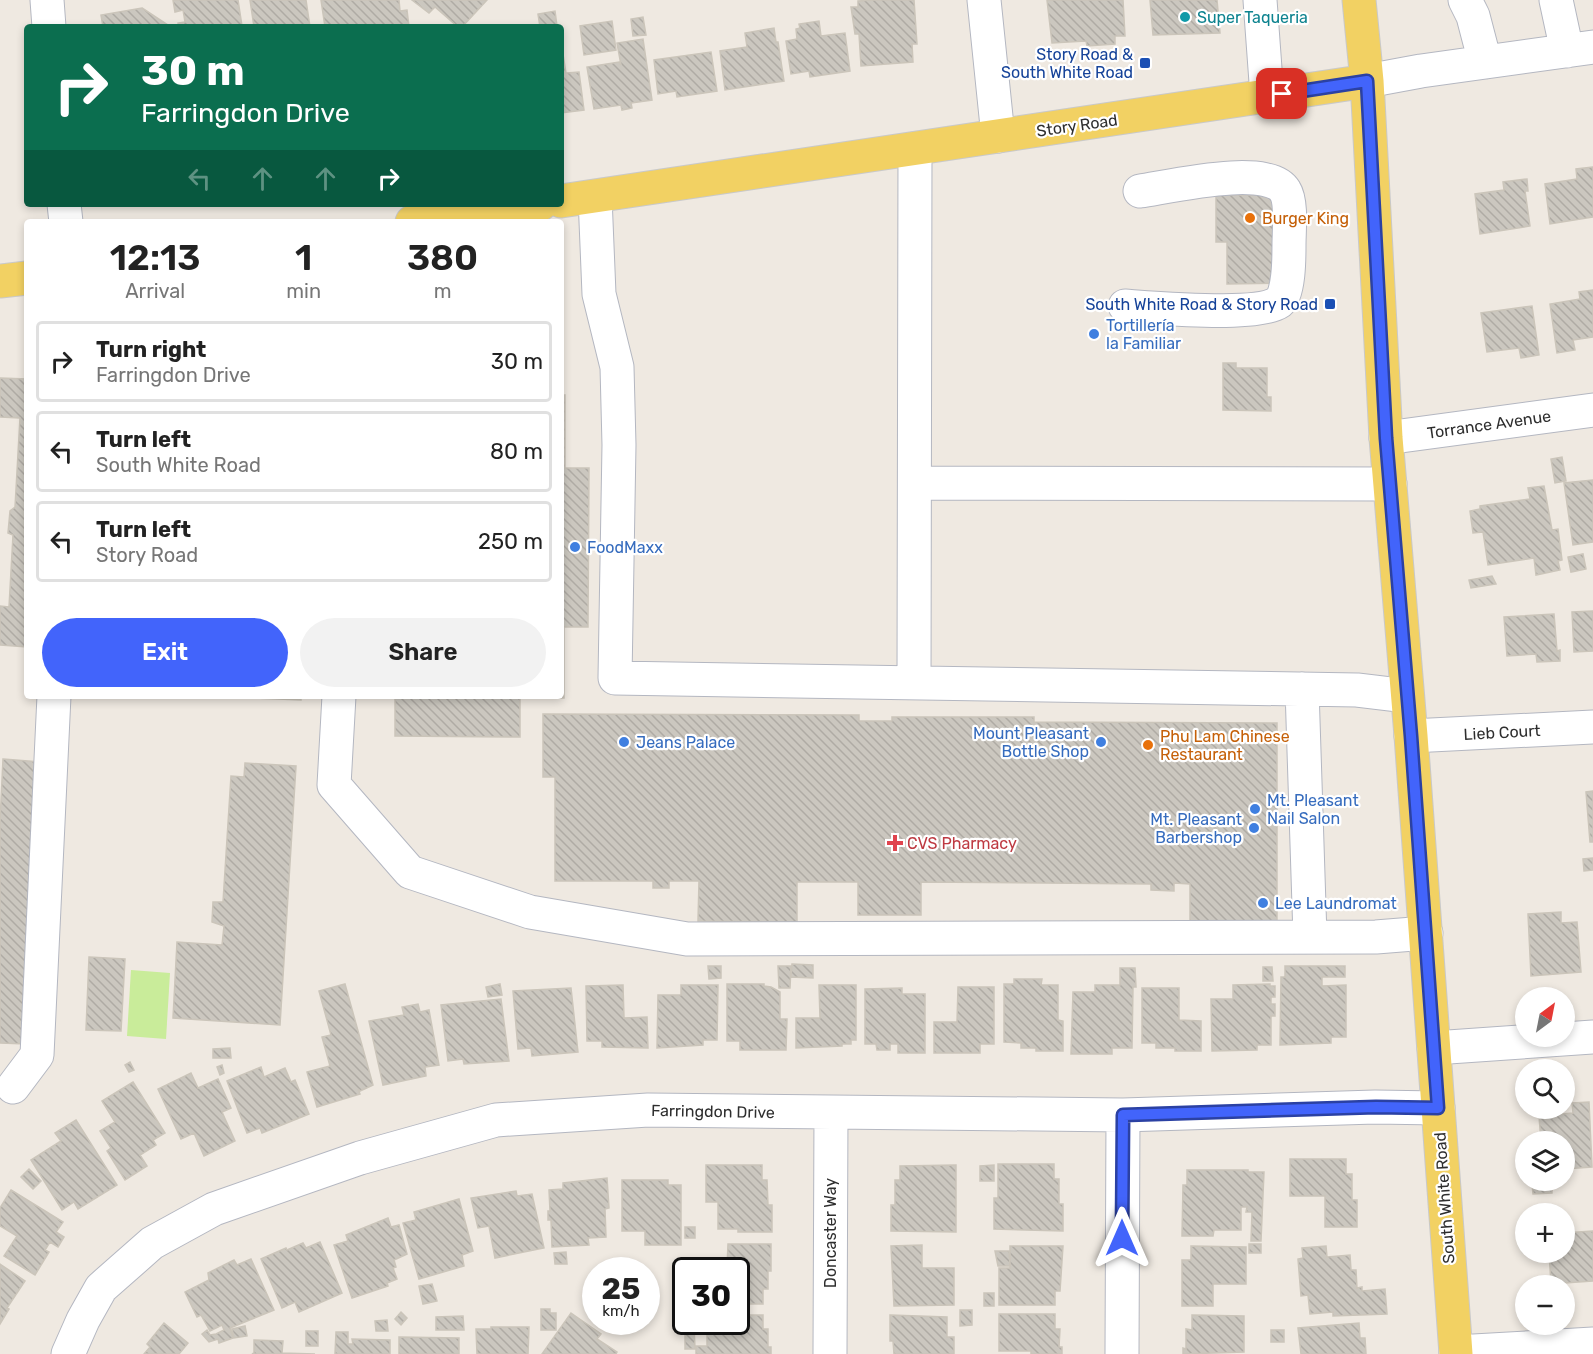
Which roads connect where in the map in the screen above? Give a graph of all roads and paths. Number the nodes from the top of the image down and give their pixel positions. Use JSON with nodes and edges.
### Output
{"nodes":[{"id":1,"x":47,"y":0,"type":"edge"},
{"id":2,"x":984,"y":0,"type":"edge"},
{"id":3,"x":1260,"y":0,"type":"edge"},
{"id":4,"x":1359,"y":0,"type":"edge"},
{"id":5,"x":1465,"y":0,"type":"edge"},
{"id":6,"x":1556,"y":0,"type":"edge"},
{"id":7,"x":49,"y":24,"type":"edge"},
{"id":8,"x":1580,"y":49,"type":"edge"},
{"id":9,"x":1485,"y":62,"type":"junction"},
{"id":10,"x":1367,"y":81,"type":"junction"},
{"id":11,"x":1268,"y":96,"type":"junction"},
{"id":12,"x":998,"y":136,"type":"junction"},
{"id":13,"x":915,"y":148,"type":"junction"},
{"id":14,"x":1140,"y":191,"type":"dead end"},
{"id":15,"x":595,"y":197,"type":"junction"},
{"id":16,"x":564,"y":201,"type":"edge"},
{"id":17,"x":520,"y":207,"type":"edge"},
{"id":18,"x":434,"y":219,"type":"edge"},
{"id":19,"x":24,"y":278,"type":"edge"},
{"id":20,"x":0,"y":282,"type":"edge"},
{"id":21,"x":1125,"y":306,"type":"dead end"},
{"id":22,"x":1593,"y":410,"type":"edge"},
{"id":23,"x":1386,"y":438,"type":"junction"},
{"id":24,"x":915,"y":483,"type":"junction"},
{"id":25,"x":1390,"y":484,"type":"junction"},
{"id":26,"x":914,"y":683,"type":"junction"},
{"id":27,"x":1302,"y":689,"type":"junction"},
{"id":28,"x":1407,"y":696,"type":"junction"},
{"id":29,"x":54,"y":699,"type":"edge"},
{"id":30,"x":339,"y":699,"type":"edge"},
{"id":31,"x":1593,"y":727,"type":"edge"},
{"id":32,"x":1411,"y":736,"type":"junction"},
{"id":33,"x":1426,"y":933,"type":"junction"},
{"id":34,"x":1310,"y":937,"type":"junction"},
{"id":35,"x":1593,"y":1037,"type":"edge"},
{"id":36,"x":1434,"y":1048,"type":"junction"},
{"id":37,"x":13,"y":1087,"type":"dead end"},
{"id":38,"x":1438,"y":1108,"type":"junction"},
{"id":39,"x":831,"y":1113,"type":"junction"},
{"id":40,"x":1123,"y":1115,"type":"junction"},
{"id":41,"x":1593,"y":1344,"type":"edge"},
{"id":42,"x":1456,"y":1353,"type":"edge"},
{"id":43,"x":68,"y":1354,"type":"edge"},
{"id":44,"x":830,"y":1354,"type":"edge"},
{"id":45,"x":1122,"y":1354,"type":"edge"}],
"edges":[{"from":1,"to":7,"type":"street"},
{"from":2,"to":12,"type":"street"},
{"from":3,"to":11,"type":"street"},
{"from":4,"to":10,"type":"main road","name":"South White Road"},
{"from":5,"to":9,"type":"street"},
{"from":6,"to":8,"type":"street"},
{"from":8,"to":9,"type":"street","name":"Story Road"},
{"from":9,"to":10,"type":"street","name":"Story Road"},
{"from":10,"to":11,"type":"main road","name":"Story Road"},
{"from":10,"to":23,"type":"main road","name":"South White Road"},
{"from":11,"to":12,"type":"main road","name":"Story Road"},
{"from":12,"to":13,"type":"main road","name":"Story Road"},
{"from":13,"to":15,"type":"main road","name":"Story Road"},
{"from":13,"to":24,"type":"street"},
{"from":14,"to":21,"type":"street"},
{"from":15,"to":16,"type":"main road","name":"Story Road"},
{"from":15,"to":26,"type":"street"},
{"from":17,"to":18,"type":"main road"},
{"from":19,"to":20,"type":"main road"},
{"from":22,"to":23,"type":"street","name":"Torrance Avenue"},
{"from":23,"to":25,"type":"main road","name":"South White Road"},
{"from":24,"to":25,"type":"street"},
{"from":24,"to":26,"type":"street"},
{"from":25,"to":28,"type":"main road","name":"South White Road"},
{"from":26,"to":27,"type":"street"},
{"from":27,"to":28,"type":"street"},
{"from":27,"to":34,"type":"street"},
{"from":28,"to":32,"type":"main road","name":"South White Road"},
{"from":29,"to":37,"type":"street"},
{"from":30,"to":34,"type":"street"},
{"from":31,"to":32,"type":"street","name":"Lieb Court"},
{"from":32,"to":33,"type":"main road","name":"South White Road"},
{"from":33,"to":34,"type":"street"},
{"from":33,"to":36,"type":"main road","name":"South White Road"},
{"from":35,"to":36,"type":"street"},
{"from":36,"to":38,"type":"main road","name":"South White Road"},
{"from":38,"to":40,"type":"street","name":"Farringdon Drive"},
{"from":38,"to":42,"type":"main road","name":"South White Road"},
{"from":39,"to":40,"type":"street","name":"Farringdon Drive"},
{"from":39,"to":43,"type":"street","name":"Farringdon Drive"},
{"from":39,"to":44,"type":"street","name":"Doncaster Way"},
{"from":40,"to":45,"type":"street"},
{"from":41,"to":42,"type":"street"}]}
